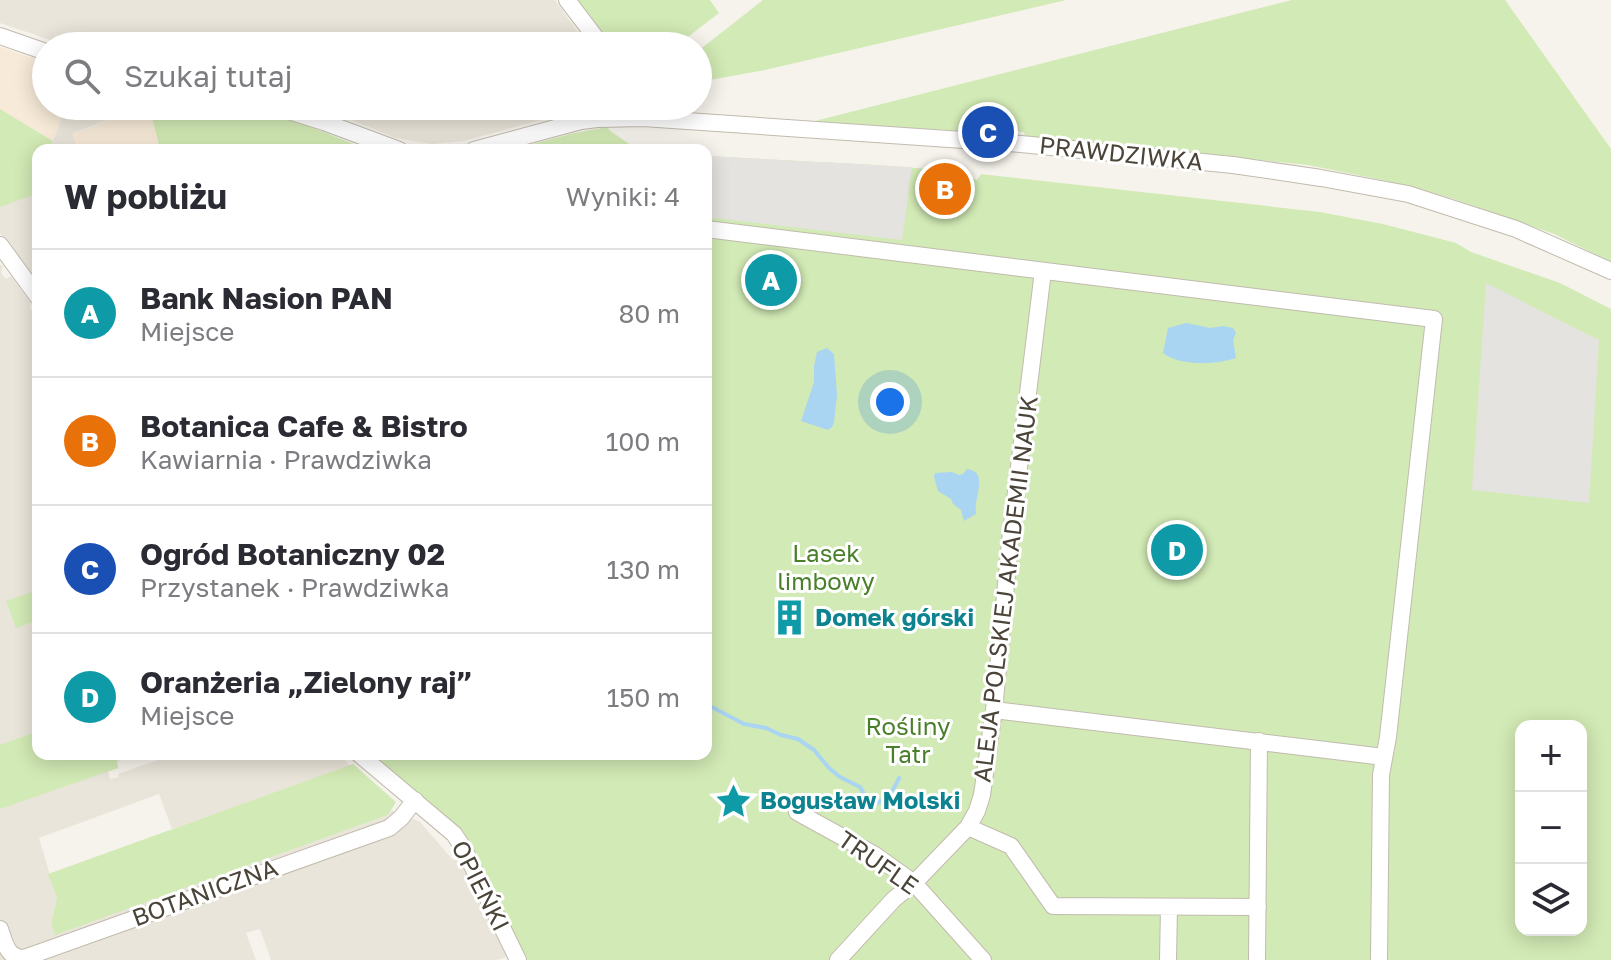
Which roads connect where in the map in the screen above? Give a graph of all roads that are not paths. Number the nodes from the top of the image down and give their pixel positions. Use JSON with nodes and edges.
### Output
{"nodes":[{"id":1,"x":567,"y":0,"type":"edge"},
{"id":2,"x":591,"y":32,"type":"edge"},
{"id":3,"x":0,"y":36,"type":"edge"},
{"id":4,"x":32,"y":47,"type":"edge"},
{"id":5,"x":712,"y":118,"type":"edge"},
{"id":6,"x":318,"y":120,"type":"edge"},
{"id":7,"x":589,"y":120,"type":"edge"},
{"id":8,"x":383,"y":144,"type":"edge"},
{"id":9,"x":496,"y":144,"type":"edge"},
{"id":10,"x":712,"y":230,"type":"edge"},
{"id":11,"x":0,"y":245,"type":"edge"},
{"id":12,"x":1043,"y":271,"type":"junction"},
{"id":13,"x":1611,"y":271,"type":"edge"},
{"id":14,"x":32,"y":289,"type":"edge"},
{"id":15,"x":994,"y":710,"type":"junction"},
{"id":16,"x":1259,"y":741,"type":"junction"},
{"id":17,"x":1384,"y":757,"type":"junction"},
{"id":18,"x":366,"y":760,"type":"edge"},
{"id":19,"x":415,"y":800,"type":"junction"},
{"id":20,"x":797,"y":812,"type":"dead end"},
{"id":21,"x":968,"y":827,"type":"junction"},
{"id":22,"x":914,"y":883,"type":"junction"},
{"id":23,"x":1169,"y":907,"type":"junction"},
{"id":24,"x":1258,"y":907,"type":"junction"},
{"id":25,"x":0,"y":929,"type":"edge"},
{"id":26,"x":518,"y":960,"type":"edge"},
{"id":27,"x":838,"y":960,"type":"edge"},
{"id":28,"x":983,"y":960,"type":"edge"},
{"id":29,"x":1168,"y":960,"type":"edge"},
{"id":30,"x":1257,"y":960,"type":"edge"},
{"id":31,"x":1379,"y":960,"type":"edge"}],
"edges":[{"from":1,"to":2,"type":"street"},
{"from":3,"to":4,"type":"street"},
{"from":5,"to":13,"type":"street","name":"PRAWDZIWKA"},
{"from":6,"to":8,"type":"street"},
{"from":7,"to":9,"type":"street","name":"PRAWDZIWKA"},
{"from":10,"to":12,"type":"street"},
{"from":11,"to":14,"type":"street"},
{"from":12,"to":15,"type":"street","name":"ALEJA POLSKIEJ AKADEMII NAUK"},
{"from":12,"to":17,"type":"street"},
{"from":15,"to":16,"type":"street"},
{"from":15,"to":21,"type":"street","name":"ALEJA POLSKIEJ AKADEMII NAUK"},
{"from":16,"to":17,"type":"street"},
{"from":16,"to":24,"type":"street"},
{"from":17,"to":31,"type":"street"},
{"from":18,"to":19,"type":"street","name":"OPIEŃKI"},
{"from":19,"to":25,"type":"street","name":"BOTANICZNA"},
{"from":19,"to":26,"type":"street","name":"OPIEŃKI"},
{"from":20,"to":22,"type":"street","name":"TRUFLE"},
{"from":21,"to":22,"type":"street","name":"ALEJA POLSKIEJ AKADEMII NAUK"},
{"from":21,"to":23,"type":"street"},
{"from":22,"to":27,"type":"street","name":"ALEJA POLSKIEJ AKADEMII NAUK"},
{"from":22,"to":28,"type":"street","name":"TRUFLE"},
{"from":23,"to":24,"type":"street"},
{"from":23,"to":29,"type":"street"},
{"from":24,"to":30,"type":"street"}]}
